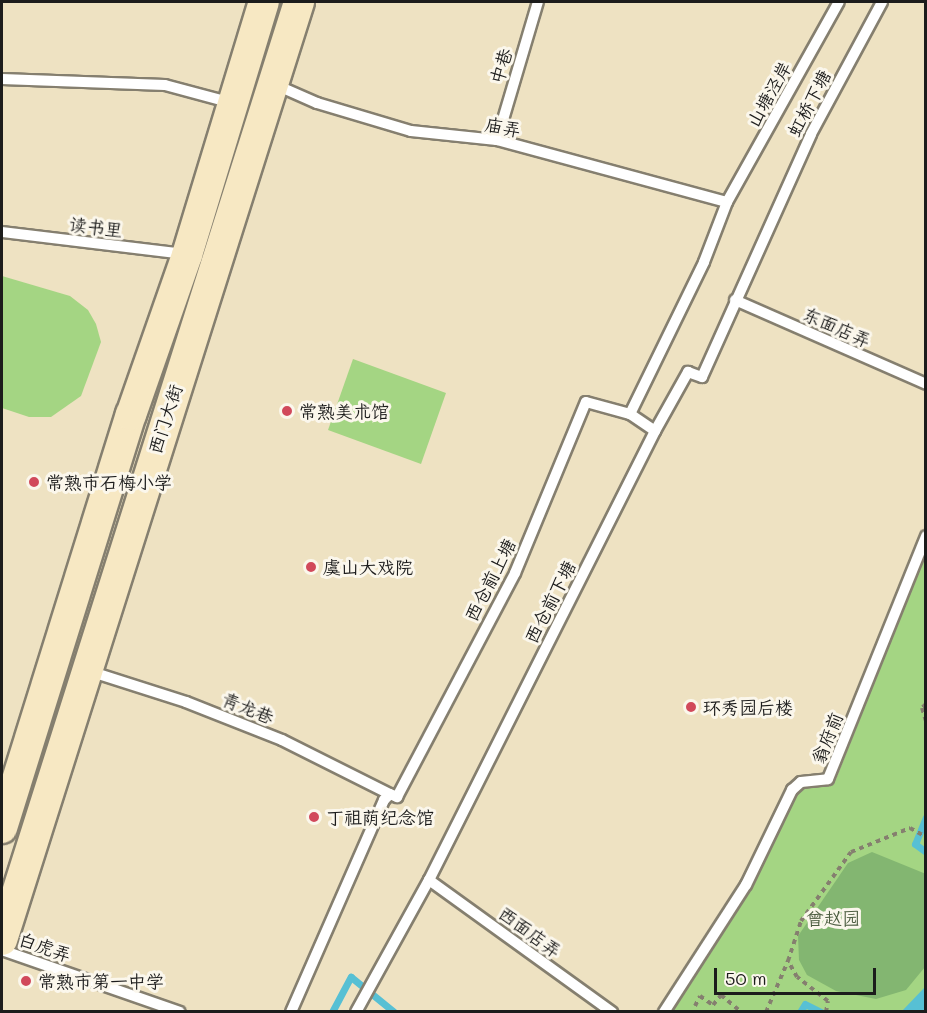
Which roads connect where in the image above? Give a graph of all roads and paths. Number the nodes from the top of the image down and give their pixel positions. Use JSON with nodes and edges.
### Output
{"nodes":[{"id":1,"x":264,"y":2,"type":"edge"},
{"id":2,"x":298,"y":2,"type":"edge"},
{"id":3,"x":538,"y":2,"type":"edge"},
{"id":4,"x":839,"y":2,"type":"edge"},
{"id":5,"x":882,"y":2,"type":"edge"},
{"id":6,"x":2,"y":79,"type":"edge"},
{"id":7,"x":274,"y":84,"type":"junction"},
{"id":8,"x":232,"y":103,"type":"junction"},
{"id":9,"x":497,"y":140,"type":"junction"},
{"id":10,"x":727,"y":202,"type":"junction"},
{"id":11,"x":770,"y":221,"type":"joint"},
{"id":12,"x":2,"y":232,"type":"edge"},
{"id":13,"x":187,"y":255,"type":"junction"},
{"id":14,"x":735,"y":300,"type":"junction"},
{"id":15,"x":926,"y":384,"type":"edge"},
{"id":16,"x":630,"y":414,"type":"junction"},
{"id":17,"x":655,"y":431,"type":"junction"},
{"id":18,"x":926,"y":536,"type":"edge"},
{"id":19,"x":86,"y":670,"type":"junction"},
{"id":20,"x":926,"y":704,"type":"edge"},
{"id":21,"x":926,"y":721,"type":"edge"},
{"id":22,"x":390,"y":794,"type":"junction"},
{"id":23,"x":2,"y":828,"type":"edge"},
{"id":24,"x":925,"y":837,"type":"edge"},
{"id":25,"x":429,"y":880,"type":"junction"},
{"id":26,"x":2,"y":940,"type":"edge"},
{"id":27,"x":2,"y":950,"type":"edge"},
{"id":28,"x":788,"y":961,"type":"junction"},
{"id":29,"x":695,"y":1006,"type":"dead end"},
{"id":30,"x":180,"y":1011,"type":"edge"},
{"id":31,"x":291,"y":1011,"type":"edge"},
{"id":32,"x":356,"y":1011,"type":"edge"},
{"id":33,"x":612,"y":1011,"type":"edge"},
{"id":34,"x":664,"y":1011,"type":"edge"},
{"id":35,"x":741,"y":1011,"type":"edge"},
{"id":36,"x":766,"y":1011,"type":"edge"},
{"id":37,"x":826,"y":1011,"type":"edge"}],
"edges":[{"from":1,"to":8,"type":"main road","name":"西门大街"},
{"from":2,"to":7,"type":"main road","name":"西门大街"},
{"from":3,"to":9,"type":"lane","name":"中巷"},
{"from":4,"to":10,"type":"lane","name":"山塘泾岸"},
{"from":5,"to":11,"type":"lane","name":"虹桥下塘"},
{"from":6,"to":8,"type":"lane"},
{"from":7,"to":9,"type":"lane","name":"庙弄"},
{"from":7,"to":19,"type":"main road","name":"西门大街"},
{"from":8,"to":13,"type":"main road","name":"西门大街"},
{"from":9,"to":10,"type":"lane","name":"庙弄"},
{"from":10,"to":16,"type":"lane"},
{"from":11,"to":14,"type":"lane","name":"西仓前下塘"},
{"from":12,"to":13,"type":"lane","name":"读书里"},
{"from":13,"to":23,"type":"main road","name":"西门大街"},
{"from":14,"to":15,"type":"lane","name":"东面店弄"},
{"from":14,"to":17,"type":"lane","name":"西仓前下塘"},
{"from":16,"to":17,"type":"lane"},
{"from":16,"to":22,"type":"lane","name":"西仓前上塘"},
{"from":17,"to":25,"type":"lane","name":"西仓前下塘"},
{"from":18,"to":34,"type":"lane","name":"翁府前"},
{"from":19,"to":22,"type":"lane","name":"青龙巷"},
{"from":19,"to":26,"type":"main road","name":"西门大街"},
{"from":20,"to":21,"type":"path"},
{"from":22,"to":31,"type":"lane","name":"西仓前上塘"},
{"from":24,"to":28,"type":"path"},
{"from":25,"to":32,"type":"lane","name":"西仓前下塘"},
{"from":25,"to":33,"type":"lane","name":"西面店弄"},
{"from":27,"to":30,"type":"lane","name":"白虎弄"},
{"from":28,"to":36,"type":"path"},
{"from":28,"to":37,"type":"path"},
{"from":29,"to":35,"type":"path"}]}
